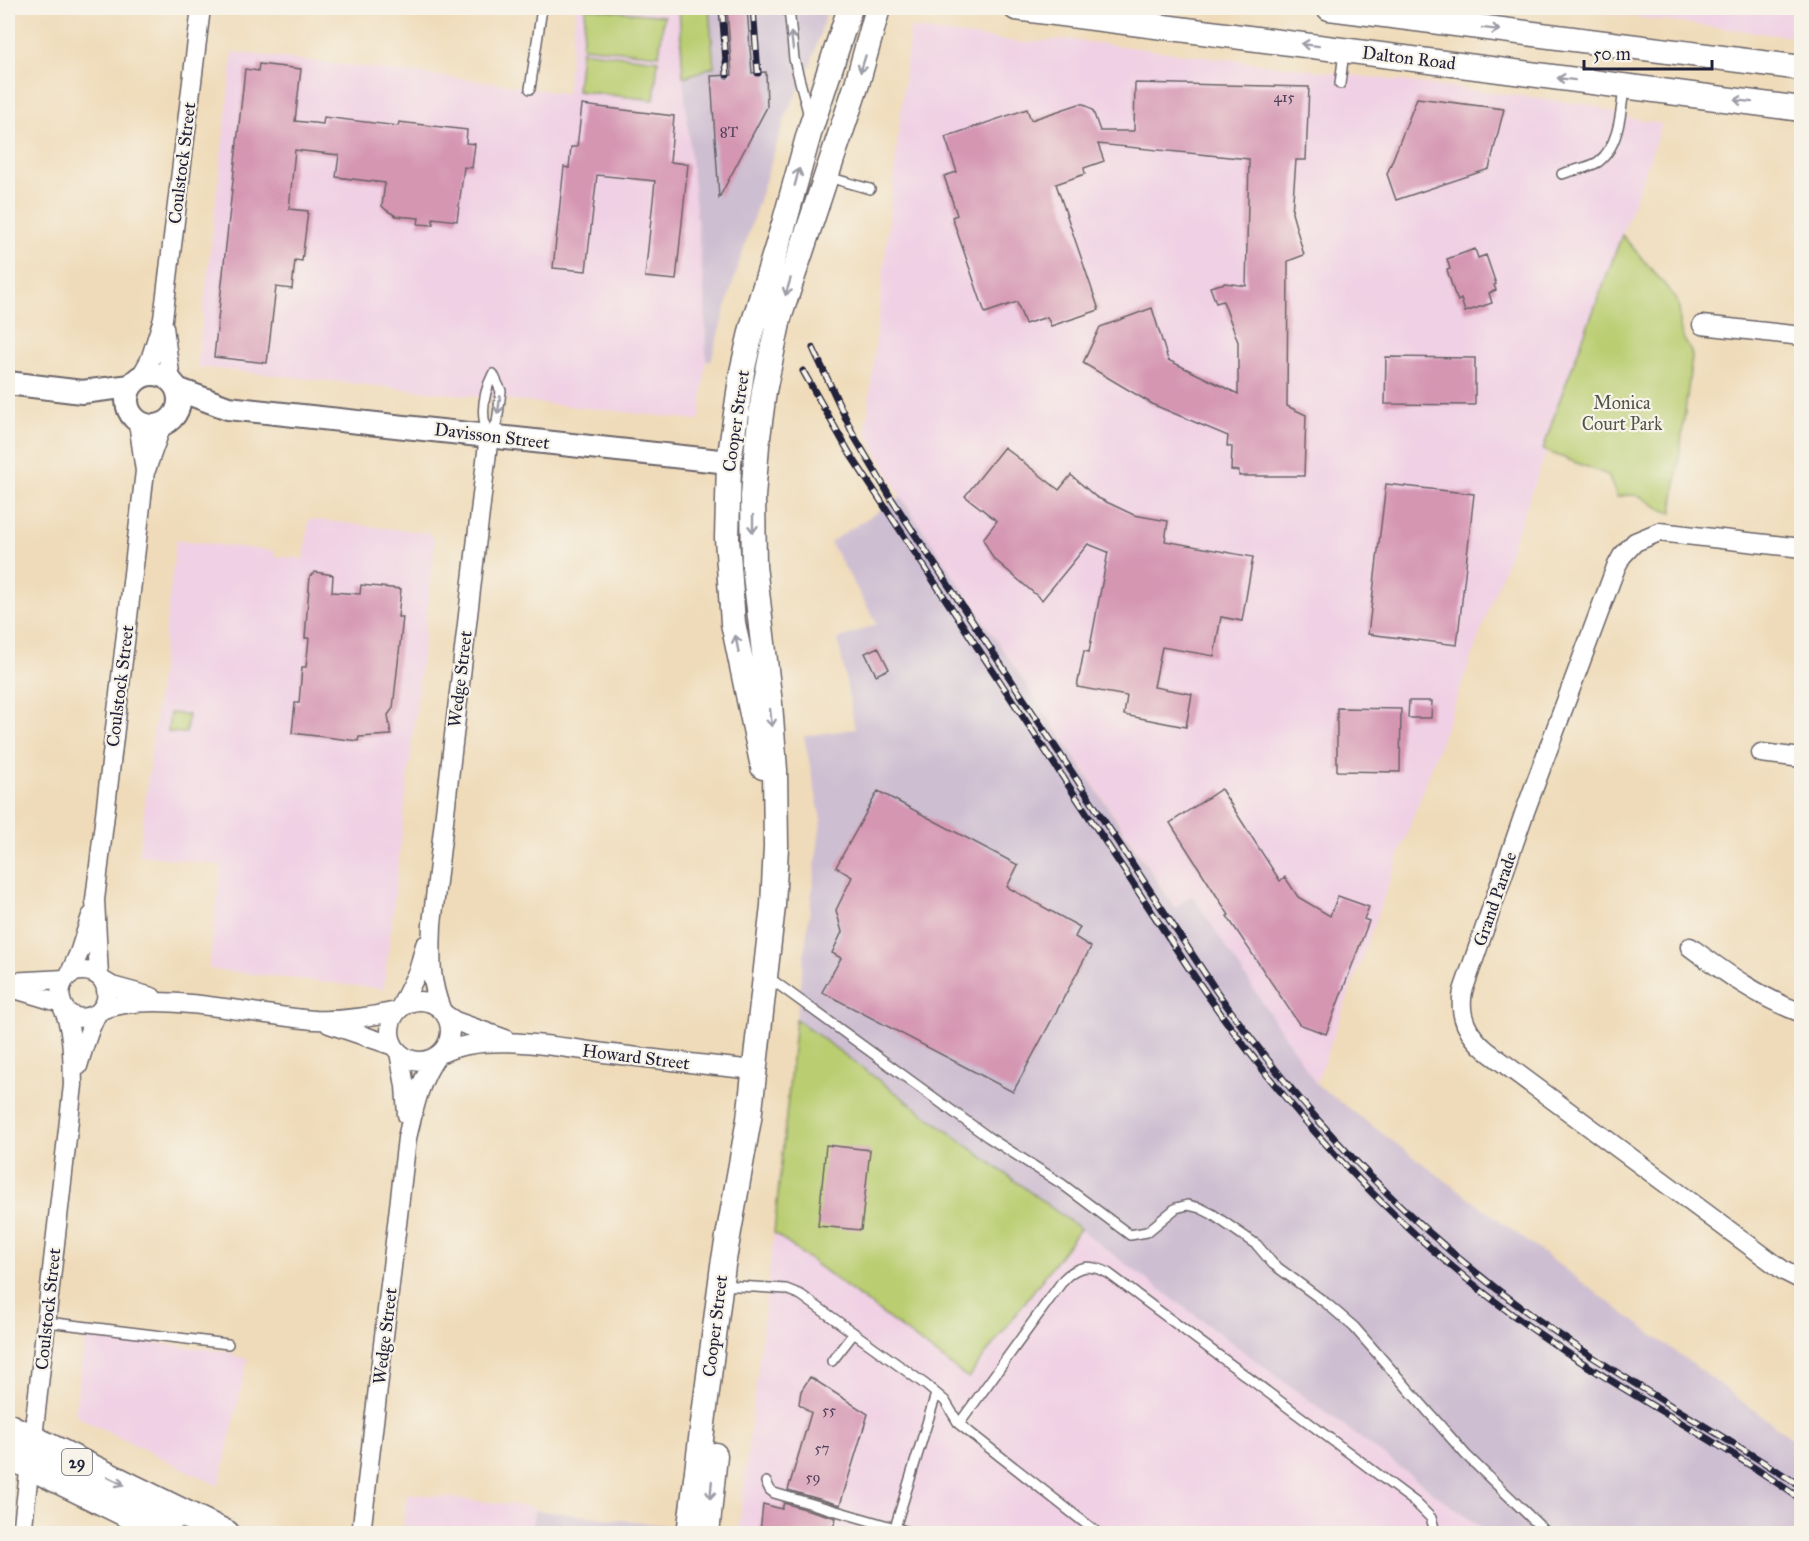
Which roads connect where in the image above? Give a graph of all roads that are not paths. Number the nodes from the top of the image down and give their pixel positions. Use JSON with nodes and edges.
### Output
{"nodes":[{"id":1,"x":201,"y":8,"type":"edge"},
{"id":2,"x":542,"y":8,"type":"edge"},
{"id":3,"x":789,"y":8,"type":"edge"},
{"id":4,"x":850,"y":8,"type":"edge"},
{"id":5,"x":878,"y":8,"type":"edge"},
{"id":6,"x":1016,"y":8,"type":"edge"},
{"id":7,"x":1329,"y":8,"type":"edge"},
{"id":8,"x":1376,"y":11,"type":"edge"},
{"id":9,"x":1625,"y":46,"type":"junction"},
{"id":10,"x":1344,"y":50,"type":"junction"},
{"id":11,"x":1371,"y":53,"type":"junction"},
{"id":12,"x":1802,"y":68,"type":"edge"},
{"id":13,"x":1340,"y":84,"type":"dead end"},
{"id":14,"x":1624,"y":86,"type":"junction"},
{"id":15,"x":530,"y":89,"type":"dead end"},
{"id":16,"x":1802,"y":109,"type":"edge"},
{"id":17,"x":810,"y":130,"type":"junction"},
{"id":18,"x":1562,"y":174,"type":"dead end"},
{"id":19,"x":825,"y":176,"type":"junction"},
{"id":20,"x":870,"y":189,"type":"dead end"},
{"id":21,"x":164,"y":319,"type":"junction"},
{"id":22,"x":1702,"y":325,"type":"dead end"},
{"id":23,"x":1802,"y":336,"type":"edge"},
{"id":24,"x":8,"y":383,"type":"edge"},
{"id":25,"x":174,"y":385,"type":"junction"},
{"id":26,"x":135,"y":398,"type":"junction"},
{"id":27,"x":228,"y":408,"type":"junction"},
{"id":28,"x":168,"y":420,"type":"junction"},
{"id":29,"x":489,"y":435,"type":"junction"},
{"id":30,"x":729,"y":462,"type":"junction"},
{"id":31,"x":755,"y":465,"type":"junction"},
{"id":32,"x":145,"y":471,"type":"junction"},
{"id":33,"x":1802,"y":548,"type":"edge"},
{"id":34,"x":1761,"y":753,"type":"dead end"},
{"id":35,"x":1802,"y":758,"type":"edge"},
{"id":36,"x":776,"y":846,"type":"junction"},
{"id":37,"x":95,"y":900,"type":"junction"},
{"id":38,"x":432,"y":924,"type":"junction"},
{"id":39,"x":1690,"y":947,"type":"dead end"},
{"id":40,"x":766,"y":976,"type":"junction"},
{"id":41,"x":67,"y":977,"type":"junction"},
{"id":42,"x":100,"y":978,"type":"junction"},
{"id":43,"x":8,"y":982,"type":"edge"},
{"id":44,"x":8,"y":987,"type":"edge"},
{"id":45,"x":174,"y":1003,"type":"junction"},
{"id":46,"x":62,"y":1004,"type":"junction"},
{"id":47,"x":399,"y":1009,"type":"junction"},
{"id":48,"x":444,"y":1011,"type":"junction"},
{"id":49,"x":98,"y":1013,"type":"junction"},
{"id":50,"x":1802,"y":1013,"type":"edge"},
{"id":51,"x":316,"y":1020,"type":"junction"},
{"id":52,"x":518,"y":1043,"type":"junction"},
{"id":53,"x":397,"y":1049,"type":"junction"},
{"id":54,"x":439,"y":1054,"type":"junction"},
{"id":55,"x":755,"y":1070,"type":"junction"},
{"id":56,"x":73,"y":1085,"type":"junction"},
{"id":57,"x":407,"y":1138,"type":"junction"},
{"id":58,"x":1802,"y":1280,"type":"edge"},
{"id":59,"x":728,"y":1285,"type":"junction"},
{"id":60,"x":47,"y":1322,"type":"junction"},
{"id":61,"x":854,"y":1333,"type":"junction"},
{"id":62,"x":228,"y":1344,"type":"dead end"},
{"id":63,"x":832,"y":1361,"type":"dead end"},
{"id":64,"x":936,"y":1394,"type":"junction"},
{"id":65,"x":960,"y":1424,"type":"junction"},
{"id":66,"x":8,"y":1427,"type":"edge"},
{"id":67,"x":23,"y":1454,"type":"edge"},
{"id":68,"x":766,"y":1482,"type":"dead end"},
{"id":69,"x":894,"y":1531,"type":"edge"},
{"id":70,"x":22,"y":1533,"type":"edge"},
{"id":71,"x":170,"y":1533,"type":"edge"},
{"id":72,"x":226,"y":1533,"type":"edge"},
{"id":73,"x":361,"y":1533,"type":"edge"},
{"id":74,"x":689,"y":1533,"type":"edge"},
{"id":75,"x":707,"y":1533,"type":"edge"},
{"id":76,"x":916,"y":1533,"type":"edge"},
{"id":77,"x":1099,"y":1533,"type":"edge"},
{"id":78,"x":1436,"y":1533,"type":"edge"},
{"id":79,"x":1548,"y":1533,"type":"edge"}],
"edges":[{"from":1,"to":21,"type":"street","name":"Coulstock Street"},
{"from":2,"to":15,"type":"lane"},
{"from":17,"to":3,"type":"lane","one_way":true},
{"from":4,"to":17,"type":"main road","name":"Cooper Street"},
{"from":5,"to":19,"type":"main road","name":"Cooper Street","one_way":true},
{"from":10,"to":6,"type":"main road","name":"Dalton Road","one_way":true},
{"from":7,"to":8,"type":"main road"},
{"from":8,"to":9,"type":"main road","one_way":true},
{"from":8,"to":11,"type":"main road"},
{"from":9,"to":12,"type":"main road"},
{"from":9,"to":14,"type":"main road"},
{"from":10,"to":11,"type":"main road","name":"Dalton Road"},
{"from":10,"to":13,"type":"lane"},
{"from":14,"to":11,"type":"main road","name":"Dalton Road","one_way":true},
{"from":16,"to":14,"type":"main road","name":"Dalton Road","one_way":true},
{"from":14,"to":18,"type":"lane"},
{"from":30,"to":17,"type":"main road","name":"Cooper Street","one_way":true},
{"from":19,"to":20,"type":"lane"},
{"from":19,"to":31,"type":"main road","name":"Cooper Street","one_way":true},
{"from":21,"to":25,"type":"street","name":"Coulstock Street"},
{"from":21,"to":26,"type":"street","name":"Coulstock Street"},
{"from":22,"to":23,"type":"street"},
{"from":24,"to":26,"type":"street"},
{"from":25,"to":26,"type":"street"},
{"from":25,"to":27,"type":"street","name":"Davisson Street"},
{"from":25,"to":28,"type":"street"},
{"from":26,"to":28,"type":"street"},
{"from":26,"to":32,"type":"street","name":"Coulstock Street"},
{"from":27,"to":28,"type":"street","name":"Davisson Street"},
{"from":27,"to":29,"type":"street","name":"Davisson Street"},
{"from":28,"to":32,"type":"street","name":"Coulstock Street"},
{"from":29,"to":29,"type":"lane","one_way":true},
{"from":29,"to":30,"type":"street","name":"Davisson Street"},
{"from":29,"to":38,"type":"street","name":"Wedge Street"},
{"from":30,"to":31,"type":"main road","name":"Davisson Street"},
{"from":36,"to":30,"type":"main road","name":"Cooper Street","one_way":true},
{"from":31,"to":36,"type":"main road","name":"Cooper Street","one_way":true},
{"from":32,"to":37,"type":"street","name":"Coulstock Street"},
{"from":33,"to":58,"type":"street","name":"Grand Parade"},
{"from":34,"to":35,"type":"street"},
{"from":36,"to":40,"type":"main road","name":"Cooper Street"},
{"from":37,"to":41,"type":"street","name":"Coulstock Street"},
{"from":37,"to":42,"type":"street","name":"Coulstock Street"},
{"from":38,"to":47,"type":"street","name":"Wedge Street"},
{"from":38,"to":48,"type":"street","name":"Wedge Street"},
{"from":39,"to":50,"type":"street"},
{"from":40,"to":55,"type":"main road","name":"Cooper Street"},
{"from":40,"to":79,"type":"lane"},
{"from":41,"to":42,"type":"street"},
{"from":41,"to":43,"type":"street"},
{"from":41,"to":46,"type":"street"},
{"from":42,"to":45,"type":"street"},
{"from":42,"to":49,"type":"street"},
{"from":44,"to":46,"type":"street"},
{"from":45,"to":49,"type":"street"},
{"from":45,"to":51,"type":"street"},
{"from":46,"to":49,"type":"street"},
{"from":46,"to":56,"type":"street","name":"Coulstock Street"},
{"from":47,"to":48,"type":"street"},
{"from":47,"to":51,"type":"street"},
{"from":47,"to":53,"type":"street"},
{"from":48,"to":52,"type":"street","name":"Howard Street"},
{"from":48,"to":54,"type":"street"},
{"from":49,"to":56,"type":"street","name":"Coulstock Street"},
{"from":51,"to":53,"type":"street"},
{"from":52,"to":54,"type":"street","name":"Howard Street"},
{"from":52,"to":55,"type":"street","name":"Howard Street"},
{"from":53,"to":54,"type":"street"},
{"from":53,"to":57,"type":"street","name":"Wedge Street"},
{"from":54,"to":57,"type":"street","name":"Wedge Street"},
{"from":55,"to":59,"type":"main road","name":"Cooper Street"},
{"from":56,"to":60,"type":"street","name":"Coulstock Street"},
{"from":57,"to":73,"type":"street","name":"Wedge Street"},
{"from":59,"to":61,"type":"lane"},
{"from":59,"to":74,"type":"main road","name":"Cooper Street"},
{"from":59,"to":75,"type":"main road","name":"Cooper Street","one_way":true},
{"from":60,"to":62,"type":"lane"},
{"from":60,"to":67,"type":"street","name":"Coulstock Street"},
{"from":61,"to":63,"type":"lane"},
{"from":61,"to":64,"type":"lane"},
{"from":64,"to":65,"type":"lane"},
{"from":64,"to":69,"type":"lane"},
{"from":65,"to":77,"type":"lane"},
{"from":65,"to":78,"type":"lane"},
{"from":66,"to":67,"type":"main road","number":"29"},
{"from":67,"to":70,"type":"street","name":"Coulstock Street"},
{"from":67,"to":71,"type":"main road","number":"29"},
{"from":67,"to":72,"type":"main road","number":"29","one_way":true},
{"from":68,"to":69,"type":"lane"},
{"from":69,"to":76,"type":"lane"}]}
